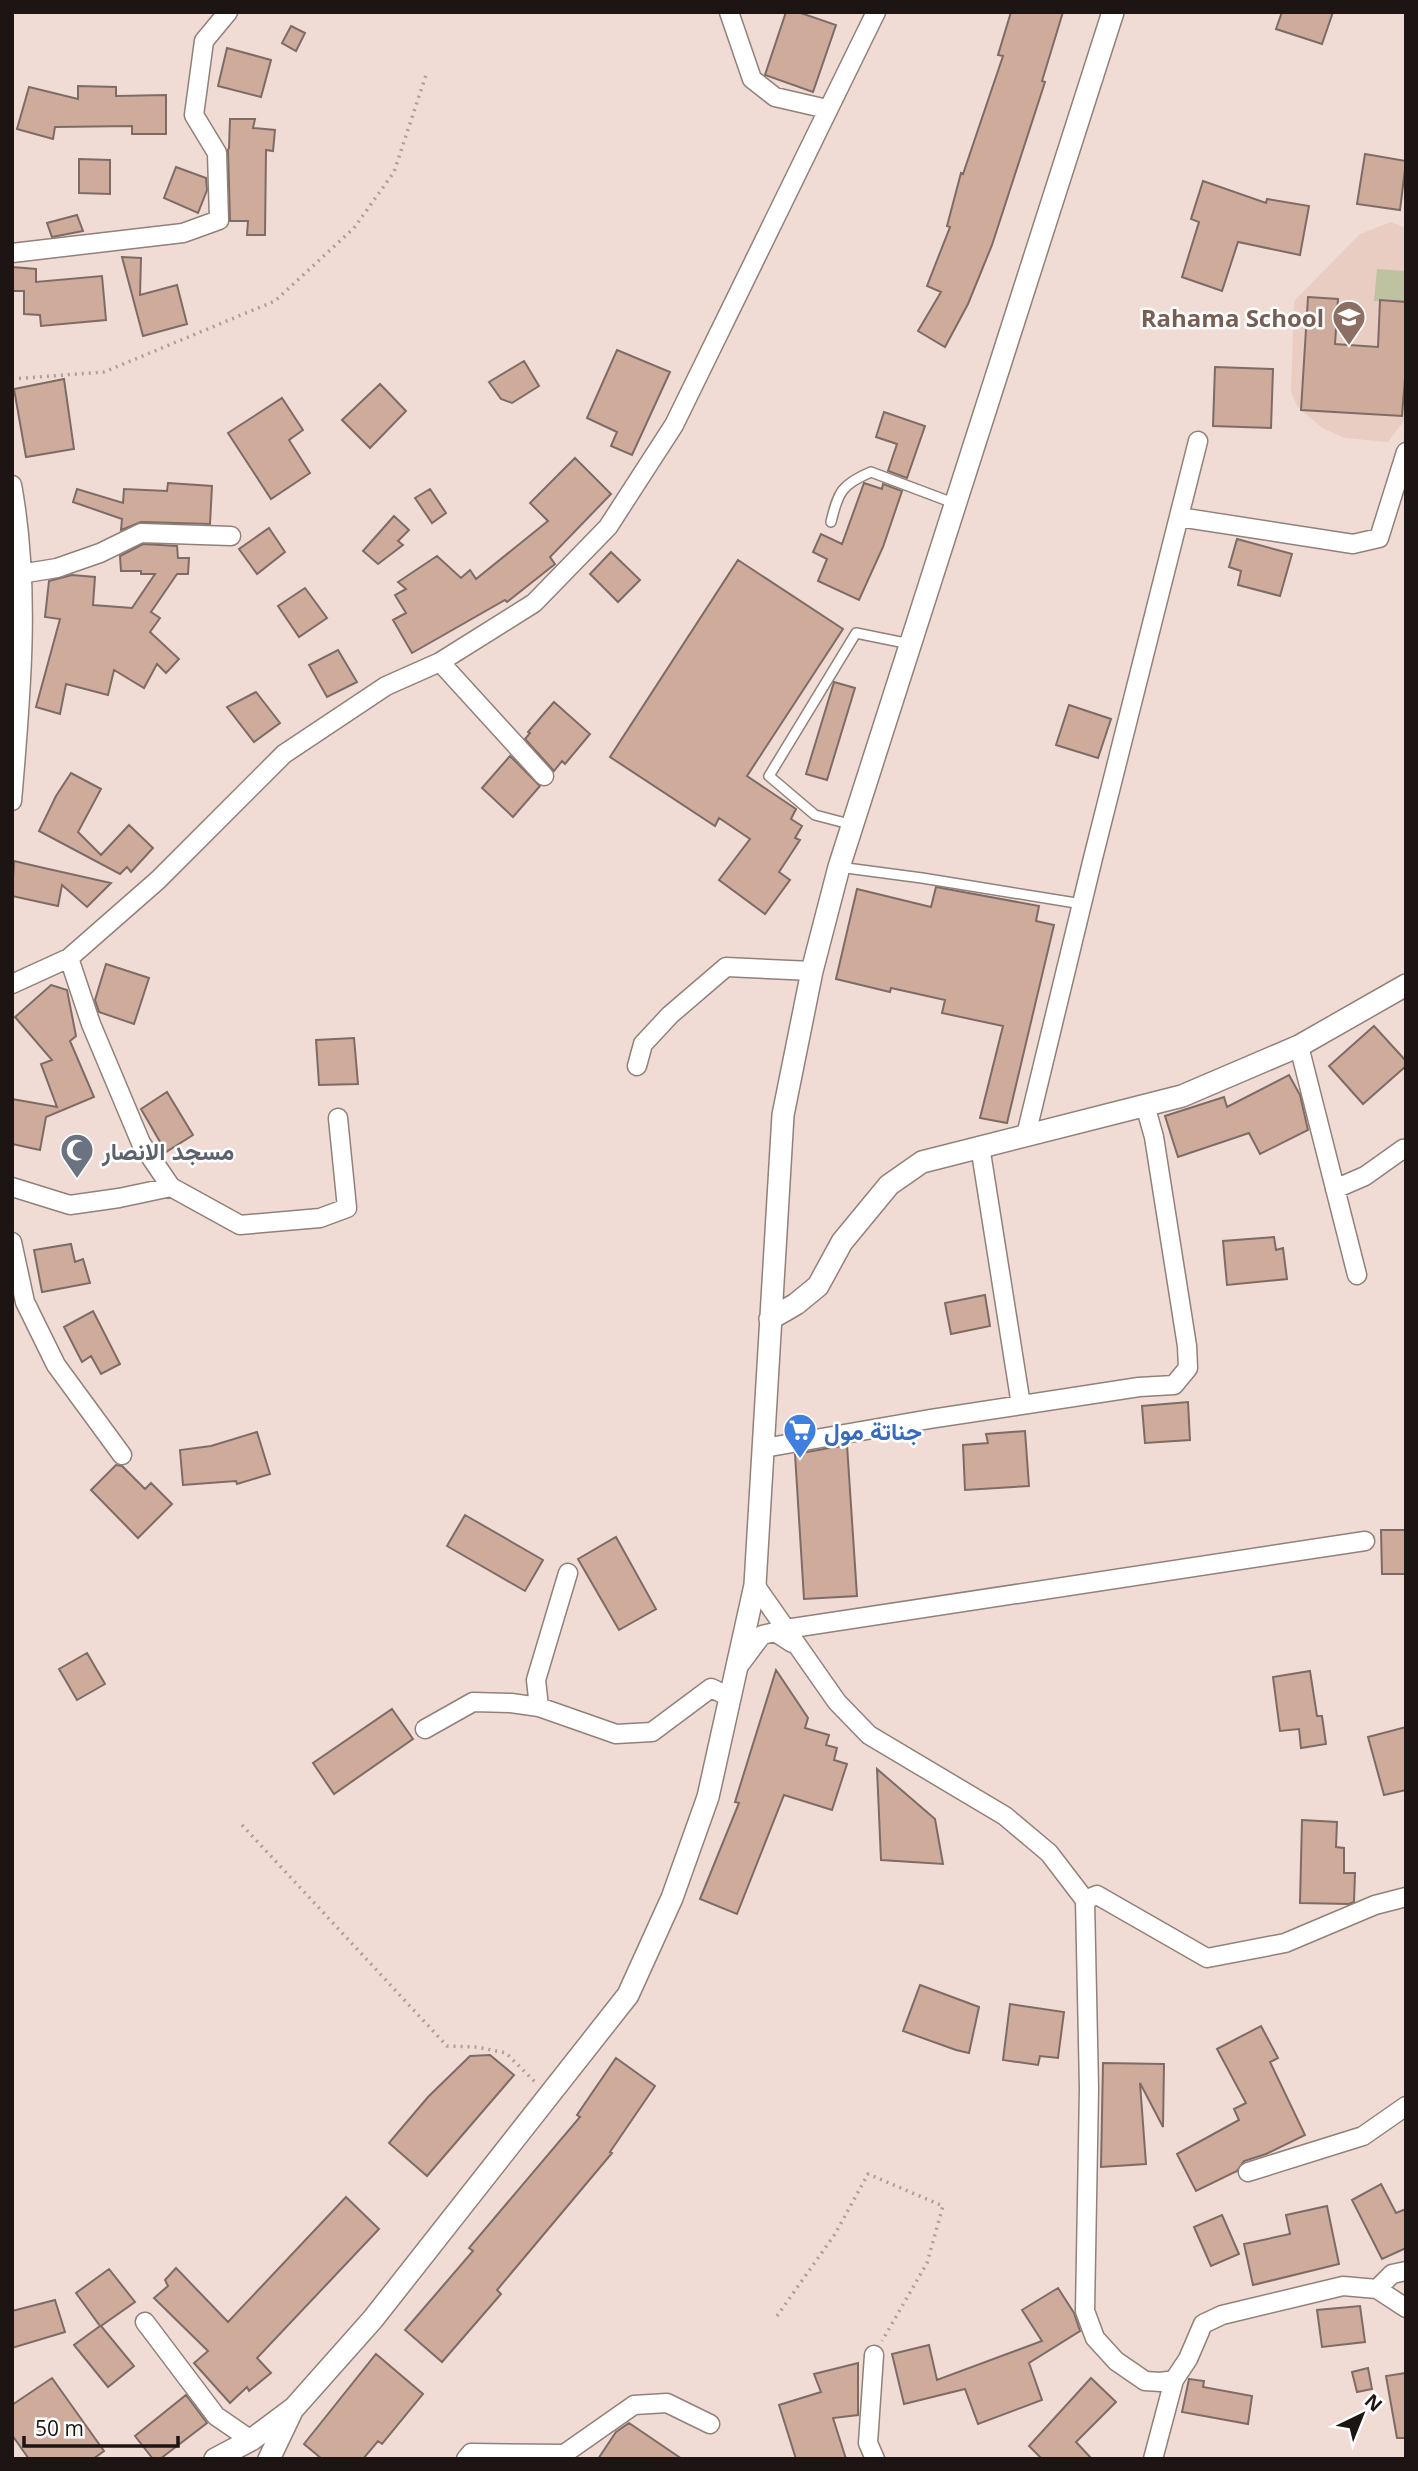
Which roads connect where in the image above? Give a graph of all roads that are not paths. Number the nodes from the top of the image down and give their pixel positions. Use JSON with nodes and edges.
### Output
{"nodes":[{"id":1,"x":228,"y":12,"type":"edge"},
{"id":2,"x":729,"y":12,"type":"edge"},
{"id":3,"x":876,"y":12,"type":"edge"},
{"id":4,"x":1113,"y":12,"type":"edge"},
{"id":5,"x":827,"y":109,"type":"junction"},
{"id":6,"x":12,"y":253,"type":"edge"},
{"id":7,"x":1198,"y":441,"type":"dead end"},
{"id":8,"x":1406,"y":452,"type":"edge"},
{"id":9,"x":12,"y":485,"type":"edge"},
{"id":10,"x":956,"y":504,"type":"junction"},
{"id":11,"x":1179,"y":517,"type":"junction"},
{"id":12,"x":831,"y":522,"type":"dead end"},
{"id":13,"x":231,"y":536,"type":"dead end"},
{"id":14,"x":20,"y":574,"type":"junction"},
{"id":15,"x":911,"y":644,"type":"junction"},
{"id":16,"x":440,"y":662,"type":"junction"},
{"id":17,"x":544,"y":776,"type":"dead end"},
{"id":18,"x":12,"y":801,"type":"edge"},
{"id":19,"x":853,"y":825,"type":"junction"},
{"id":20,"x":839,"y":867,"type":"junction"},
{"id":21,"x":1082,"y":904,"type":"junction"},
{"id":22,"x":69,"y":958,"type":"junction"},
{"id":23,"x":812,"y":971,"type":"junction"},
{"id":24,"x":12,"y":984,"type":"edge"},
{"id":25,"x":1406,"y":985,"type":"edge"},
{"id":26,"x":1299,"y":1046,"type":"junction"},
{"id":27,"x":637,"y":1066,"type":"dead end"},
{"id":28,"x":1145,"y":1105,"type":"junction"},
{"id":29,"x":338,"y":1118,"type":"dead end"},
{"id":30,"x":1026,"y":1135,"type":"junction"},
{"id":31,"x":980,"y":1146,"type":"junction"},
{"id":32,"x":1406,"y":1151,"type":"edge"},
{"id":33,"x":12,"y":1187,"type":"edge"},
{"id":34,"x":172,"y":1187,"type":"junction"},
{"id":35,"x":1335,"y":1189,"type":"junction"},
{"id":36,"x":12,"y":1242,"type":"edge"},
{"id":37,"x":1357,"y":1275,"type":"dead end"},
{"id":38,"x":770,"y":1319,"type":"junction"},
{"id":39,"x":1021,"y":1405,"type":"junction"},
{"id":40,"x":764,"y":1448,"type":"junction"},
{"id":41,"x":122,"y":1455,"type":"dead end"},
{"id":42,"x":1365,"y":1541,"type":"dead end"},
{"id":43,"x":568,"y":1573,"type":"dead end"},
{"id":44,"x":755,"y":1585,"type":"junction"},
{"id":45,"x":786,"y":1629,"type":"junction"},
{"id":46,"x":800,"y":1649,"type":"junction"},
{"id":47,"x":736,"y":1670,"type":"junction"},
{"id":48,"x":730,"y":1697,"type":"junction"},
{"id":49,"x":539,"y":1707,"type":"junction"},
{"id":50,"x":425,"y":1729,"type":"dead end"},
{"id":51,"x":1406,"y":1897,"type":"edge"},
{"id":52,"x":1085,"y":1900,"type":"junction"},
{"id":53,"x":1406,"y":2106,"type":"edge"},
{"id":54,"x":1248,"y":2172,"type":"dead end"},
{"id":55,"x":1406,"y":2271,"type":"edge"},
{"id":56,"x":1377,"y":2289,"type":"junction"},
{"id":57,"x":1406,"y":2308,"type":"edge"},
{"id":58,"x":145,"y":2322,"type":"dead end"},
{"id":59,"x":874,"y":2355,"type":"road end"},
{"id":60,"x":1174,"y":2380,"type":"junction"},
{"id":61,"x":294,"y":2408,"type":"junction"},
{"id":62,"x":710,"y":2424,"type":"dead end"},
{"id":63,"x":251,"y":2449,"type":"edge"},
{"id":64,"x":215,"y":2459,"type":"edge"},
{"id":65,"x":269,"y":2459,"type":"edge"},
{"id":66,"x":466,"y":2459,"type":"edge"},
{"id":67,"x":875,"y":2459,"type":"edge"},
{"id":68,"x":1153,"y":2459,"type":"edge"}],
"edges":[{"from":1,"to":6,"type":"street"},
{"from":2,"to":5,"type":"street"},
{"from":3,"to":5,"type":"street"},
{"from":4,"to":10,"type":"street"},
{"from":5,"to":16,"type":"street"},
{"from":7,"to":11,"type":"street"},
{"from":8,"to":11,"type":"street"},
{"from":9,"to":14,"type":"street"},
{"from":10,"to":12,"type":"lane"},
{"from":10,"to":15,"type":"street"},
{"from":11,"to":21,"type":"street"},
{"from":13,"to":14,"type":"street"},
{"from":14,"to":18,"type":"street"},
{"from":15,"to":19,"type":"street"},
{"from":15,"to":19,"type":"lane"},
{"from":16,"to":17,"type":"street"},
{"from":16,"to":22,"type":"street"},
{"from":19,"to":20,"type":"street"},
{"from":20,"to":21,"type":"lane"},
{"from":20,"to":23,"type":"street"},
{"from":21,"to":30,"type":"street"},
{"from":22,"to":24,"type":"street"},
{"from":22,"to":34,"type":"street"},
{"from":23,"to":27,"type":"street"},
{"from":23,"to":38,"type":"street"},
{"from":25,"to":26,"type":"street"},
{"from":26,"to":28,"type":"street"},
{"from":26,"to":35,"type":"street"},
{"from":28,"to":30,"type":"street"},
{"from":28,"to":39,"type":"street"},
{"from":29,"to":34,"type":"street"},
{"from":30,"to":31,"type":"street"},
{"from":31,"to":38,"type":"street"},
{"from":31,"to":39,"type":"street"},
{"from":32,"to":35,"type":"street"},
{"from":33,"to":34,"type":"street"},
{"from":35,"to":37,"type":"street"},
{"from":36,"to":41,"type":"street"},
{"from":38,"to":40,"type":"street"},
{"from":39,"to":40,"type":"street"},
{"from":40,"to":44,"type":"street"},
{"from":42,"to":45,"type":"street"},
{"from":43,"to":49,"type":"street"},
{"from":44,"to":45,"type":"street"},
{"from":44,"to":47,"type":"street"},
{"from":45,"to":46,"type":"street"},
{"from":46,"to":47,"type":"street"},
{"from":46,"to":52,"type":"street"},
{"from":47,"to":48,"type":"street"},
{"from":48,"to":49,"type":"street"},
{"from":48,"to":61,"type":"street"},
{"from":49,"to":50,"type":"street"},
{"from":51,"to":52,"type":"street"},
{"from":52,"to":60,"type":"street"},
{"from":53,"to":54,"type":"street"},
{"from":55,"to":56,"type":"street"},
{"from":56,"to":57,"type":"street"},
{"from":56,"to":60,"type":"street"},
{"from":58,"to":63,"type":"street"},
{"from":59,"to":67,"type":"street"},
{"from":60,"to":68,"type":"street"},
{"from":61,"to":63,"type":"street"},
{"from":61,"to":65,"type":"street"},
{"from":62,"to":66,"type":"street"},
{"from":63,"to":64,"type":"street"}]}
